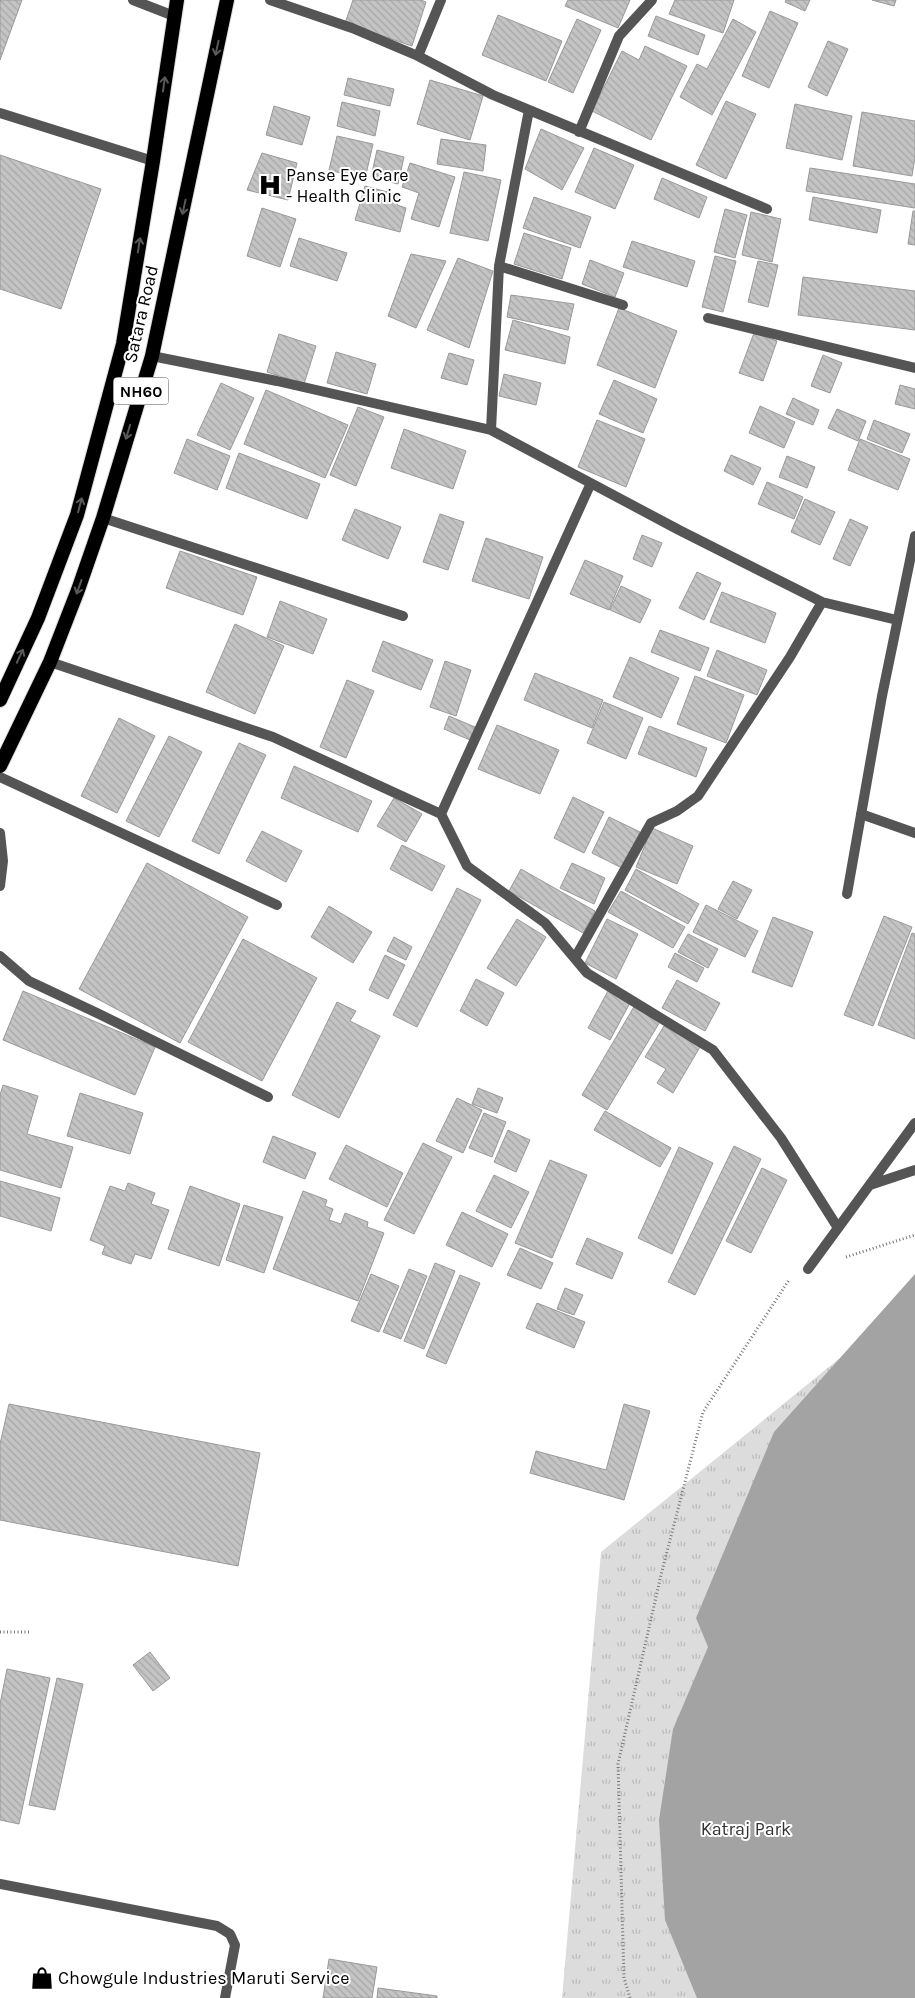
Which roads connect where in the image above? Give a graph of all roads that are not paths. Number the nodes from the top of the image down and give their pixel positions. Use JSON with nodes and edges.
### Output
{"nodes":[{"id":1,"x":133,"y":0,"type":"edge"},
{"id":2,"x":176,"y":0,"type":"edge"},
{"id":3,"x":227,"y":0,"type":"edge"},
{"id":4,"x":270,"y":0,"type":"edge"},
{"id":5,"x":441,"y":0,"type":"edge"},
{"id":6,"x":652,"y":0,"type":"edge"},
{"id":7,"x":174,"y":16,"type":"junction"},
{"id":8,"x":418,"y":56,"type":"junction"},
{"id":9,"x":529,"y":110,"type":"junction"},
{"id":10,"x":0,"y":113,"type":"edge"},
{"id":11,"x":579,"y":132,"type":"junction"},
{"id":12,"x":153,"y":161,"type":"junction"},
{"id":13,"x":767,"y":209,"type":"dead end"},
{"id":14,"x":499,"y":266,"type":"junction"},
{"id":15,"x":623,"y":305,"type":"dead end"},
{"id":16,"x":708,"y":318,"type":"dead end"},
{"id":17,"x":152,"y":356,"type":"junction"},
{"id":18,"x":915,"y":368,"type":"edge"},
{"id":19,"x":491,"y":430,"type":"junction"},
{"id":20,"x":591,"y":484,"type":"junction"},
{"id":21,"x":103,"y":518,"type":"junction"},
{"id":22,"x":915,"y":536,"type":"edge"},
{"id":23,"x":822,"y":602,"type":"junction"},
{"id":24,"x":403,"y":616,"type":"dead end"},
{"id":25,"x":898,"y":620,"type":"junction"},
{"id":26,"x":50,"y":662,"type":"junction"},
{"id":27,"x":0,"y":700,"type":"edge"},
{"id":28,"x":0,"y":766,"type":"edge"},
{"id":29,"x":0,"y":777,"type":"edge"},
{"id":30,"x":441,"y":814,"type":"junction"},
{"id":31,"x":861,"y":814,"type":"junction"},
{"id":32,"x":0,"y":833,"type":"edge"},
{"id":33,"x":915,"y":833,"type":"edge"},
{"id":34,"x":0,"y":886,"type":"edge"},
{"id":35,"x":847,"y":894,"type":"dead end"},
{"id":36,"x":277,"y":905,"type":"dead end"},
{"id":37,"x":0,"y":956,"type":"edge"},
{"id":38,"x":575,"y":958,"type":"junction"},
{"id":39,"x":268,"y":1097,"type":"dead end"},
{"id":40,"x":915,"y":1124,"type":"edge"},
{"id":41,"x":915,"y":1170,"type":"edge"},
{"id":42,"x":870,"y":1185,"type":"junction"},
{"id":43,"x":838,"y":1228,"type":"junction"},
{"id":44,"x":808,"y":1268,"type":"road end"},
{"id":45,"x":0,"y":1884,"type":"edge"},
{"id":46,"x":224,"y":1998,"type":"edge"}],
"edges":[{"from":1,"to":7,"type":"street"},
{"from":2,"to":7,"type":"highway","number":"NH60"},
{"from":3,"to":17,"type":"highway","name":"Satara Road","number":"NH60","one_way":true},
{"from":4,"to":8,"type":"street"},
{"from":5,"to":8,"type":"street"},
{"from":6,"to":11,"type":"street"},
{"from":12,"to":7,"type":"highway","number":"NH60","one_way":true},
{"from":8,"to":9,"type":"street"},
{"from":9,"to":11,"type":"street"},
{"from":9,"to":14,"type":"street"},
{"from":10,"to":12,"type":"street"},
{"from":11,"to":13,"type":"street"},
{"from":27,"to":12,"type":"highway","number":"NH60","one_way":true},
{"from":14,"to":15,"type":"street"},
{"from":14,"to":19,"type":"street"},
{"from":16,"to":18,"type":"street"},
{"from":17,"to":19,"type":"street"},
{"from":17,"to":21,"type":"highway","name":"Satara Road","number":"NH60","one_way":true},
{"from":19,"to":20,"type":"street"},
{"from":20,"to":23,"type":"street"},
{"from":20,"to":30,"type":"street"},
{"from":21,"to":24,"type":"street"},
{"from":21,"to":26,"type":"highway","name":"Satara Road","number":"NH60","one_way":true},
{"from":22,"to":25,"type":"street"},
{"from":23,"to":25,"type":"street"},
{"from":23,"to":38,"type":"street"},
{"from":25,"to":31,"type":"street"},
{"from":26,"to":28,"type":"highway","name":"Satara Road","number":"NH60"},
{"from":26,"to":30,"type":"street"},
{"from":29,"to":36,"type":"street"},
{"from":30,"to":38,"type":"street"},
{"from":31,"to":33,"type":"street"},
{"from":31,"to":35,"type":"street"},
{"from":32,"to":34,"type":"street"},
{"from":37,"to":39,"type":"street"},
{"from":38,"to":43,"type":"street"},
{"from":40,"to":42,"type":"street"},
{"from":41,"to":42,"type":"street"},
{"from":42,"to":43,"type":"street"},
{"from":43,"to":44,"type":"street"},
{"from":45,"to":46,"type":"street"}]}
